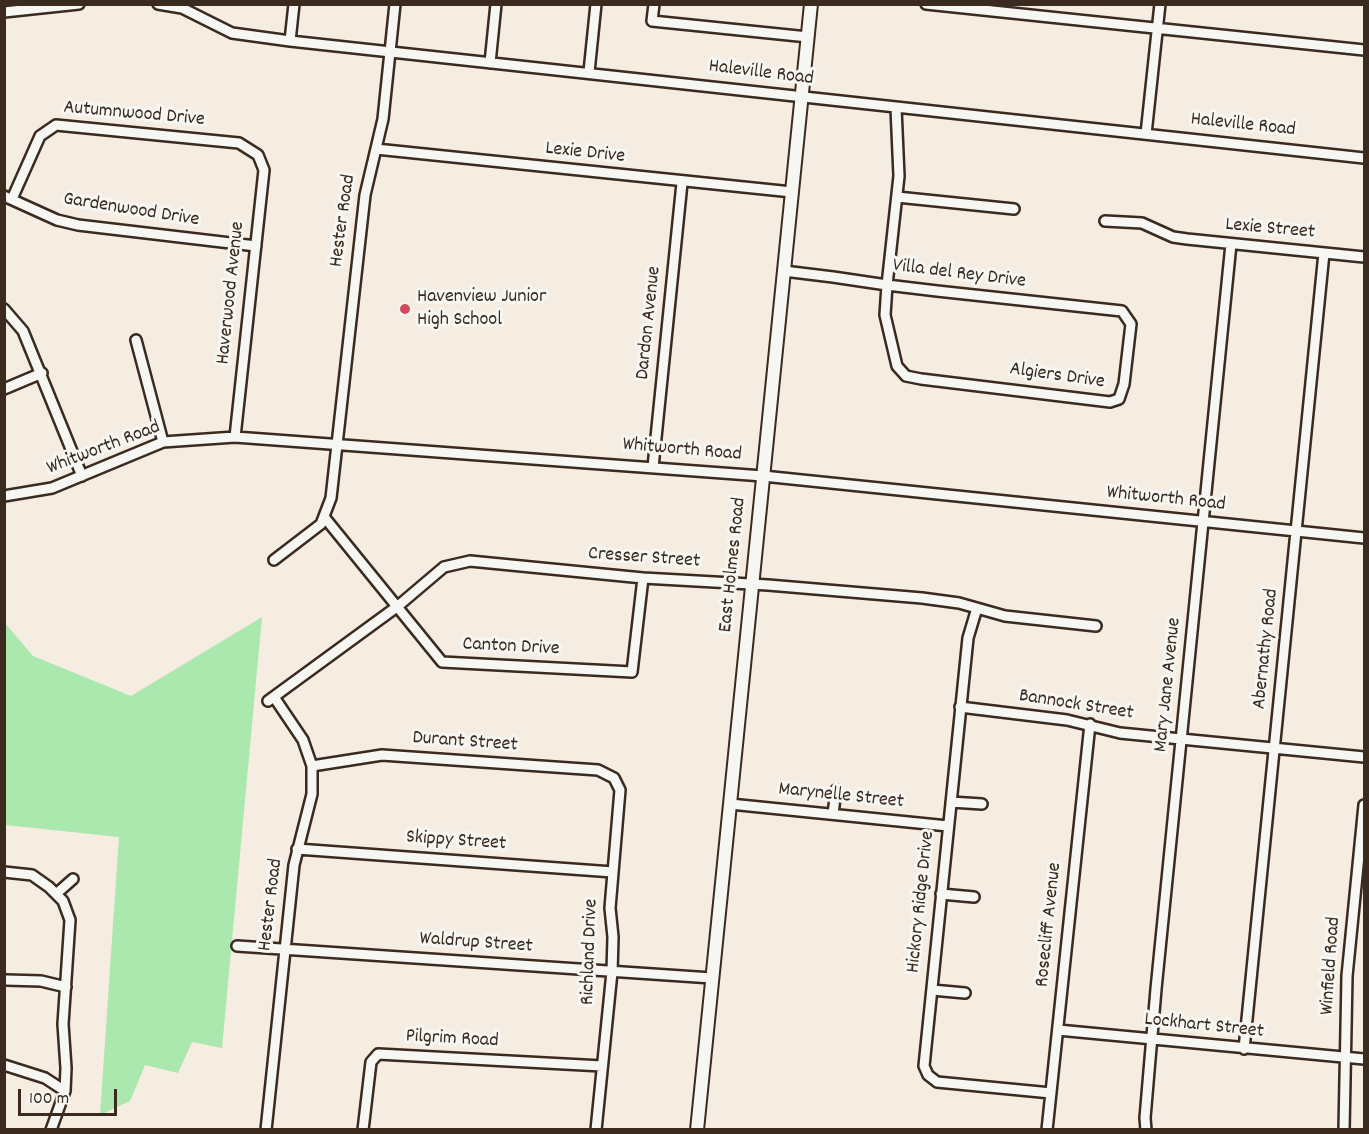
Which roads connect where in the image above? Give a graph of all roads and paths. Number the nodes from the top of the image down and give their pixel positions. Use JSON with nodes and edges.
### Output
{"nodes":[{"id":1,"x":79,"y":4,"type":"edge"},
{"id":2,"x":158,"y":4,"type":"edge"},
{"id":3,"x":294,"y":4,"type":"edge"},
{"id":4,"x":395,"y":4,"type":"edge"},
{"id":5,"x":496,"y":4,"type":"edge"},
{"id":6,"x":596,"y":4,"type":"edge"},
{"id":7,"x":654,"y":4,"type":"edge"},
{"id":8,"x":811,"y":4,"type":"edge"},
{"id":9,"x":926,"y":4,"type":"edge"},
{"id":10,"x":1160,"y":4,"type":"edge"},
{"id":11,"x":4,"y":12,"type":"edge"},
{"id":12,"x":1157,"y":30,"type":"junction"},
{"id":13,"x":808,"y":37,"type":"junction"},
{"id":14,"x":290,"y":41,"type":"junction"},
{"id":15,"x":1365,"y":50,"type":"edge"},
{"id":16,"x":390,"y":52,"type":"junction"},
{"id":17,"x":490,"y":63,"type":"junction"},
{"id":18,"x":589,"y":72,"type":"junction"},
{"id":19,"x":801,"y":97,"type":"junction"},
{"id":20,"x":896,"y":108,"type":"junction"},
{"id":21,"x":1146,"y":134,"type":"junction"},
{"id":22,"x":376,"y":149,"type":"junction"},
{"id":23,"x":258,"y":155,"type":"joint"},
{"id":24,"x":1365,"y":158,"type":"edge"},
{"id":25,"x":682,"y":183,"type":"junction"},
{"id":26,"x":792,"y":192,"type":"junction"},
{"id":27,"x":897,"y":197,"type":"junction"},
{"id":28,"x":8,"y":198,"type":"edge"},
{"id":29,"x":1014,"y":209,"type":"dead end"},
{"id":30,"x":1105,"y":221,"type":"dead end"},
{"id":31,"x":1231,"y":244,"type":"junction"},
{"id":32,"x":256,"y":246,"type":"junction"},
{"id":33,"x":1324,"y":253,"type":"junction"},
{"id":34,"x":1365,"y":257,"type":"edge"},
{"id":35,"x":784,"y":272,"type":"junction"},
{"id":36,"x":887,"y":285,"type":"junction"},
{"id":37,"x":4,"y":309,"type":"edge"},
{"id":38,"x":1129,"y":317,"type":"joint"},
{"id":39,"x":136,"y":340,"type":"dead end"},
{"id":40,"x":42,"y":373,"type":"junction"},
{"id":41,"x":4,"y":389,"type":"edge"},
{"id":42,"x":236,"y":437,"type":"junction"},
{"id":43,"x":163,"y":442,"type":"junction"},
{"id":44,"x":337,"y":445,"type":"junction"},
{"id":45,"x":653,"y":467,"type":"junction"},
{"id":46,"x":82,"y":476,"type":"junction"},
{"id":47,"x":763,"y":476,"type":"junction"},
{"id":48,"x":4,"y":496,"type":"edge"},
{"id":49,"x":325,"y":518,"type":"junction"},
{"id":50,"x":1203,"y":522,"type":"junction"},
{"id":51,"x":1296,"y":531,"type":"junction"},
{"id":52,"x":1365,"y":538,"type":"edge"},
{"id":53,"x":274,"y":560,"type":"dead end"},
{"id":54,"x":643,"y":578,"type":"junction"},
{"id":55,"x":752,"y":584,"type":"junction"},
{"id":56,"x":398,"y":606,"type":"junction"},
{"id":57,"x":978,"y":608,"type":"junction"},
{"id":58,"x":1096,"y":626,"type":"dead end"},
{"id":59,"x":271,"y":699,"type":"joint"},
{"id":60,"x":960,"y":707,"type":"junction"},
{"id":61,"x":1090,"y":724,"type":"junction"},
{"id":62,"x":1182,"y":738,"type":"junction"},
{"id":63,"x":1275,"y":748,"type":"junction"},
{"id":64,"x":1365,"y":757,"type":"edge"},
{"id":65,"x":312,"y":766,"type":"junction"},
{"id":66,"x":614,"y":778,"type":"joint"},
{"id":67,"x":836,"y":790,"type":"dead end"},
{"id":68,"x":951,"y":802,"type":"junction"},
{"id":69,"x":730,"y":804,"type":"junction"},
{"id":70,"x":982,"y":804,"type":"dead end"},
{"id":71,"x":1365,"y":805,"type":"edge"},
{"id":72,"x":833,"y":814,"type":"junction"},
{"id":73,"x":948,"y":826,"type":"junction"},
{"id":74,"x":297,"y":849,"type":"junction"},
{"id":75,"x":4,"y":872,"type":"edge"},
{"id":76,"x":613,"y":872,"type":"junction"},
{"id":77,"x":73,"y":879,"type":"dead end"},
{"id":78,"x":56,"y":894,"type":"junction"},
{"id":79,"x":941,"y":894,"type":"junction"},
{"id":80,"x":974,"y":897,"type":"dead end"},
{"id":81,"x":237,"y":946,"type":"dead end"},
{"id":82,"x":285,"y":948,"type":"junction"},
{"id":83,"x":612,"y":972,"type":"junction"},
{"id":84,"x":712,"y":978,"type":"junction"},
{"id":85,"x":6,"y":981,"type":"edge"},
{"id":86,"x":66,"y":987,"type":"junction"},
{"id":87,"x":932,"y":990,"type":"junction"},
{"id":88,"x":965,"y":993,"type":"dead end"},
{"id":89,"x":1058,"y":1030,"type":"junction"},
{"id":90,"x":1152,"y":1039,"type":"junction"},
{"id":91,"x":1244,"y":1049,"type":"junction"},
{"id":92,"x":1346,"y":1058,"type":"junction"},
{"id":93,"x":1365,"y":1059,"type":"edge"},
{"id":94,"x":4,"y":1065,"type":"edge"},
{"id":95,"x":602,"y":1066,"type":"junction"},
{"id":96,"x":64,"y":1092,"type":"junction"},
{"id":97,"x":1051,"y":1093,"type":"junction"},
{"id":98,"x":51,"y":1130,"type":"edge"},
{"id":99,"x":266,"y":1130,"type":"edge"},
{"id":100,"x":363,"y":1130,"type":"edge"},
{"id":101,"x":596,"y":1130,"type":"edge"},
{"id":102,"x":698,"y":1130,"type":"edge"},
{"id":103,"x":1047,"y":1130,"type":"edge"},
{"id":104,"x":1146,"y":1130,"type":"edge"},
{"id":105,"x":1344,"y":1130,"type":"edge"}],
"edges":[{"from":1,"to":11,"type":"street"},
{"from":2,"to":14,"type":"street","name":"Haleville Road"},
{"from":3,"to":14,"type":"street"},
{"from":4,"to":16,"type":"street","name":"Hester Road"},
{"from":5,"to":17,"type":"street"},
{"from":6,"to":18,"type":"street"},
{"from":7,"to":13,"type":"street"},
{"from":8,"to":13,"type":"main road","name":"East Holmes Road"},
{"from":9,"to":12,"type":"street"},
{"from":10,"to":12,"type":"street"},
{"from":12,"to":15,"type":"street"},
{"from":12,"to":21,"type":"street"},
{"from":13,"to":19,"type":"main road","name":"East Holmes Road"},
{"from":14,"to":16,"type":"street","name":"Haleville Road"},
{"from":16,"to":17,"type":"street","name":"Haleville Road"},
{"from":16,"to":22,"type":"street","name":"Hester Road"},
{"from":17,"to":18,"type":"street","name":"Haleville Road"},
{"from":18,"to":19,"type":"street","name":"Haleville Road"},
{"from":19,"to":20,"type":"street","name":"Haleville Road"},
{"from":19,"to":26,"type":"main road","name":"East Holmes Road"},
{"from":20,"to":21,"type":"street","name":"Haleville Road"},
{"from":20,"to":27,"type":"street"},
{"from":21,"to":24,"type":"street","name":"Haleville Road"},
{"from":22,"to":25,"type":"street","name":"Lexie Drive"},
{"from":22,"to":44,"type":"street","name":"Hester Road"},
{"from":23,"to":28,"type":"street","name":"Autumnwood Drive"},
{"from":23,"to":32,"type":"street","name":"Haverwood Avenue"},
{"from":25,"to":26,"type":"street","name":"Lexie Drive"},
{"from":25,"to":45,"type":"street","name":"Dardon Avenue"},
{"from":26,"to":35,"type":"main road","name":"East Holmes Road"},
{"from":27,"to":29,"type":"street"},
{"from":27,"to":36,"type":"street"},
{"from":28,"to":32,"type":"street","name":"Gardenwood Drive"},
{"from":30,"to":31,"type":"street","name":"Lexie Street"},
{"from":31,"to":33,"type":"street","name":"Lexie Street"},
{"from":31,"to":50,"type":"street","name":"Mary Jane Avenue"},
{"from":32,"to":42,"type":"street","name":"Haverwood Avenue"},
{"from":33,"to":34,"type":"street","name":"Lexie Street"},
{"from":33,"to":51,"type":"street","name":"Abernathy Road"},
{"from":35,"to":36,"type":"street","name":"Villa del Rey Drive"},
{"from":35,"to":47,"type":"main road","name":"East Holmes Road"},
{"from":36,"to":38,"type":"street","name":"Villa del Rey Drive"},
{"from":36,"to":38,"type":"street","name":"Algiers Drive"},
{"from":37,"to":40,"type":"street"},
{"from":39,"to":43,"type":"street"},
{"from":40,"to":41,"type":"street"},
{"from":40,"to":46,"type":"street"},
{"from":42,"to":43,"type":"street","name":"Whitworth Road"},
{"from":42,"to":44,"type":"street","name":"Whitworth Road"},
{"from":43,"to":46,"type":"street","name":"Whitworth Road"},
{"from":44,"to":45,"type":"street","name":"Whitworth Road"},
{"from":44,"to":49,"type":"street","name":"Hester Road"},
{"from":45,"to":47,"type":"street","name":"Whitworth Road"},
{"from":46,"to":48,"type":"street","name":"Whitworth Road"},
{"from":47,"to":50,"type":"street","name":"Whitworth Road"},
{"from":47,"to":55,"type":"main road","name":"East Holmes Road"},
{"from":49,"to":53,"type":"street"},
{"from":49,"to":56,"type":"street","name":"Canton Drive"},
{"from":50,"to":51,"type":"street","name":"Whitworth Road"},
{"from":50,"to":62,"type":"street","name":"Mary Jane Avenue"},
{"from":51,"to":52,"type":"street","name":"Whitworth Road"},
{"from":51,"to":63,"type":"street","name":"Abernathy Road"},
{"from":54,"to":55,"type":"street","name":"Cresser Street"},
{"from":54,"to":56,"type":"street","name":"Cresser Street"},
{"from":54,"to":56,"type":"street","name":"Canton Drive"},
{"from":55,"to":57,"type":"street","name":"Cresser Street"},
{"from":55,"to":69,"type":"main road","name":"East Holmes Road"},
{"from":56,"to":59,"type":"street","name":"Cresser Street"},
{"from":57,"to":58,"type":"street","name":"Cresser Street"},
{"from":57,"to":60,"type":"street","name":"Hickory Ridge Drive"},
{"from":59,"to":65,"type":"street","name":"Hester Road"},
{"from":60,"to":61,"type":"street","name":"Bannock Street"},
{"from":60,"to":68,"type":"street","name":"Hickory Ridge Drive"},
{"from":61,"to":62,"type":"street","name":"Bannock Street"},
{"from":61,"to":89,"type":"street","name":"Rosecliff Avenue"},
{"from":62,"to":63,"type":"street","name":"Bannock Street"},
{"from":62,"to":90,"type":"street","name":"Mary Jane Avenue"},
{"from":63,"to":64,"type":"street","name":"Bannock Street"},
{"from":63,"to":91,"type":"street","name":"Abernathy Road"},
{"from":65,"to":66,"type":"street","name":"Durant Street"},
{"from":65,"to":74,"type":"street","name":"Hester Road"},
{"from":66,"to":76,"type":"street","name":"Richland Drive"},
{"from":67,"to":72,"type":"street"},
{"from":68,"to":70,"type":"street"},
{"from":68,"to":73,"type":"street","name":"Hickory Ridge Drive"},
{"from":69,"to":72,"type":"street","name":"Marynelle Street"},
{"from":69,"to":84,"type":"main road","name":"East Holmes Road"},
{"from":71,"to":92,"type":"street","name":"Winfield Road"},
{"from":72,"to":73,"type":"street","name":"Marynelle Street"},
{"from":73,"to":79,"type":"street","name":"Hickory Ridge Drive"},
{"from":74,"to":76,"type":"street","name":"Skippy Street"},
{"from":74,"to":82,"type":"street","name":"Hester Road"},
{"from":75,"to":78,"type":"street"},
{"from":76,"to":83,"type":"street","name":"Richland Drive"},
{"from":77,"to":78,"type":"street"},
{"from":78,"to":86,"type":"street"},
{"from":79,"to":80,"type":"street"},
{"from":79,"to":87,"type":"street","name":"Hickory Ridge Drive"},
{"from":81,"to":82,"type":"street","name":"Waldrup Street"},
{"from":82,"to":83,"type":"street","name":"Waldrup Street"},
{"from":82,"to":99,"type":"street","name":"Hester Road"},
{"from":83,"to":84,"type":"street","name":"Waldrup Street"},
{"from":83,"to":95,"type":"street","name":"Richland Drive"},
{"from":84,"to":102,"type":"main road","name":"East Holmes Road"},
{"from":85,"to":86,"type":"street"},
{"from":86,"to":96,"type":"street"},
{"from":87,"to":88,"type":"street"},
{"from":87,"to":97,"type":"street","name":"Hickory Ridge Drive"},
{"from":89,"to":90,"type":"street","name":"Lockhart Street"},
{"from":89,"to":97,"type":"street","name":"Rosecliff Avenue"},
{"from":90,"to":91,"type":"street","name":"Lockhart Street"},
{"from":90,"to":104,"type":"street","name":"Mary Jane Avenue"},
{"from":91,"to":92,"type":"street","name":"Lockhart Street"},
{"from":92,"to":93,"type":"street","name":"Lockhart Street"},
{"from":92,"to":105,"type":"street","name":"Winfield Road"},
{"from":94,"to":96,"type":"street"},
{"from":95,"to":100,"type":"street","name":"Pilgrim Road"},
{"from":95,"to":101,"type":"street","name":"Richland Drive"},
{"from":96,"to":98,"type":"street"},
{"from":97,"to":103,"type":"street","name":"Rosecliff Avenue"}]}
